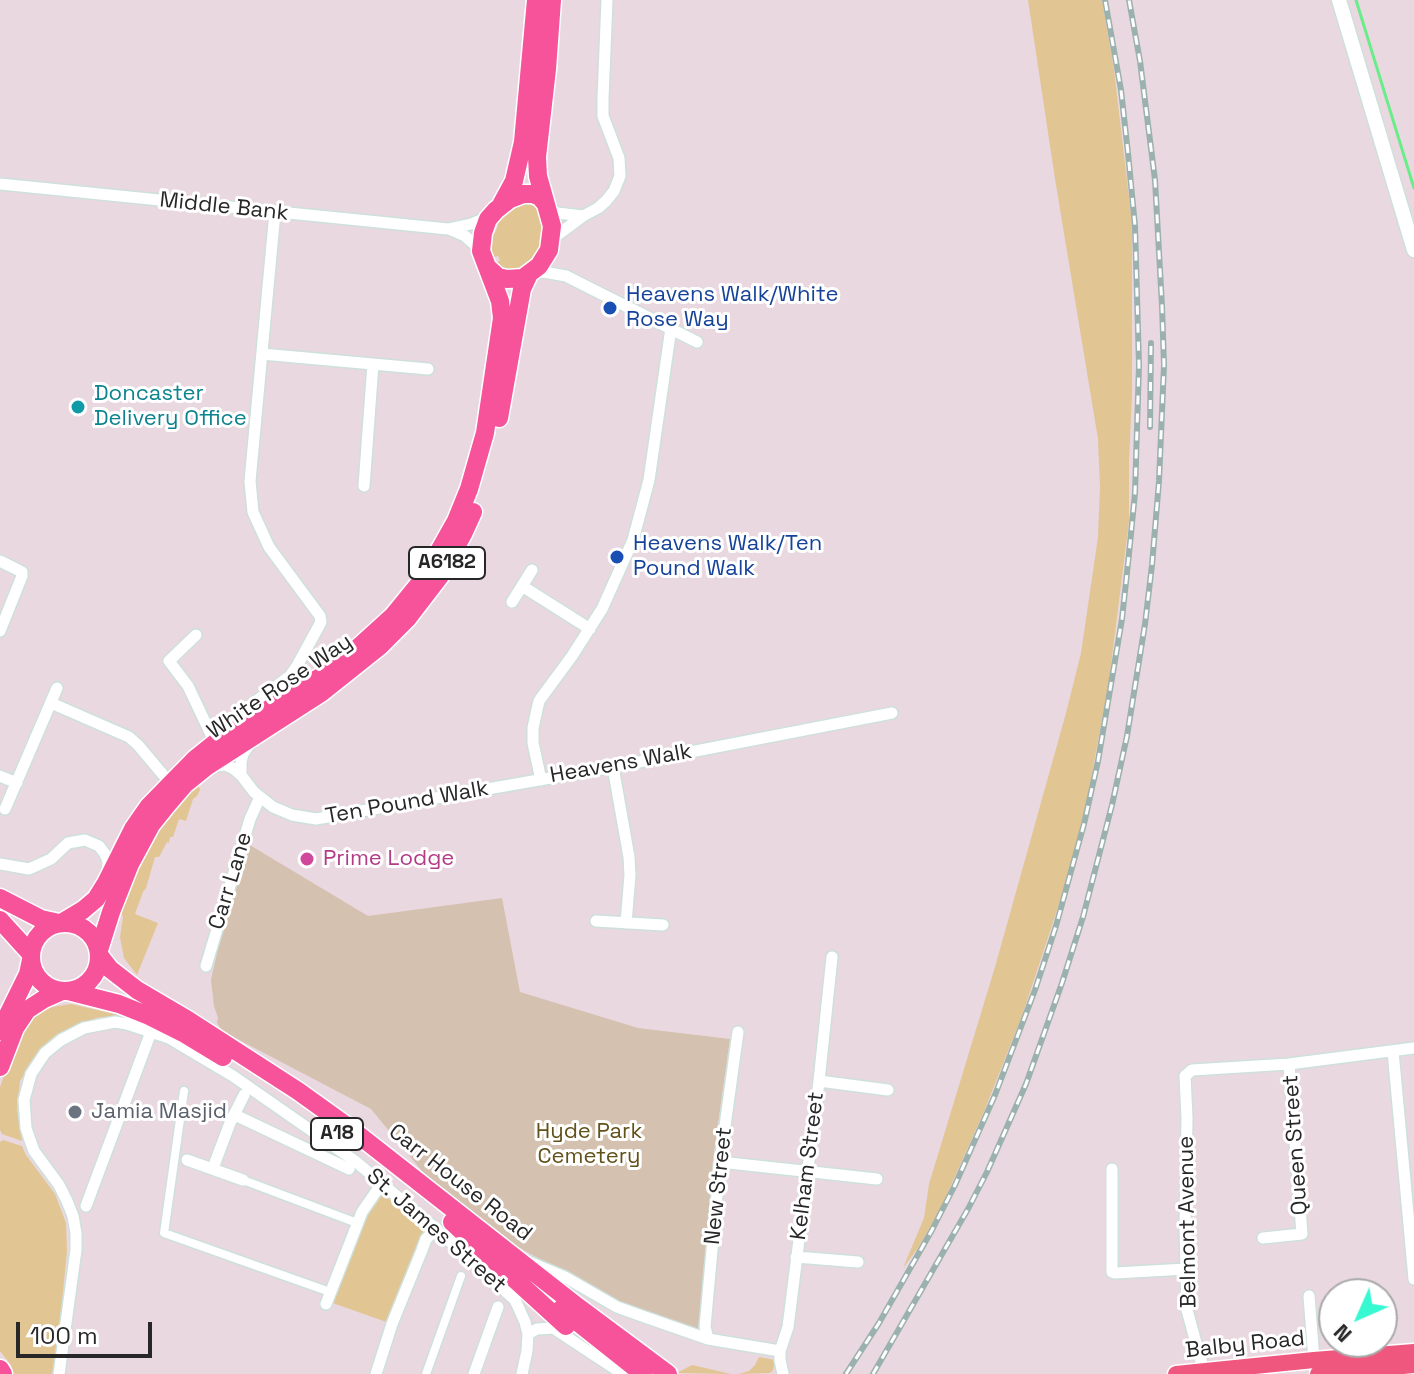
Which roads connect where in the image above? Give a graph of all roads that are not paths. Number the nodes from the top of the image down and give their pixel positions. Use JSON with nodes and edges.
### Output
{"nodes":[{"id":1,"x":536,"y":0,"type":"edge"},
{"id":2,"x":552,"y":0,"type":"edge"},
{"id":3,"x":607,"y":0,"type":"edge"},
{"id":4,"x":1339,"y":0,"type":"edge"},
{"id":5,"x":0,"y":184,"type":"edge"},
{"id":6,"x":547,"y":208,"type":"junction"},
{"id":7,"x":496,"y":210,"type":"junction"},
{"id":8,"x":275,"y":212,"type":"junction"},
{"id":9,"x":583,"y":216,"type":"junction"},
{"id":10,"x":448,"y":229,"type":"junction"},
{"id":11,"x":1414,"y":250,"type":"edge"},
{"id":12,"x":556,"y":256,"type":"junction"},
{"id":13,"x":485,"y":262,"type":"junction"},
{"id":14,"x":530,"y":274,"type":"junction"},
{"id":15,"x":671,"y":328,"type":"junction"},
{"id":16,"x":697,"y":342,"type":"dead end"},
{"id":17,"x":262,"y":354,"type":"junction"},
{"id":18,"x":373,"y":364,"type":"junction"},
{"id":19,"x":428,"y":369,"type":"dead end"},
{"id":20,"x":364,"y":486,"type":"dead end"},
{"id":21,"x":0,"y":561,"type":"edge"},
{"id":22,"x":532,"y":570,"type":"dead end"},
{"id":23,"x":522,"y":586,"type":"junction"},
{"id":24,"x":512,"y":602,"type":"dead end"},
{"id":25,"x":590,"y":629,"type":"junction"},
{"id":26,"x":0,"y":631,"type":"edge"},
{"id":27,"x":196,"y":635,"type":"dead end"},
{"id":28,"x":57,"y":688,"type":"dead end"},
{"id":29,"x":51,"y":703,"type":"junction"},
{"id":30,"x":251,"y":705,"type":"dead end"},
{"id":31,"x":892,"y":713,"type":"dead end"},
{"id":32,"x":256,"y":734,"type":"junction"},
{"id":33,"x":215,"y":743,"type":"junction"},
{"id":34,"x":206,"y":767,"type":"junction"},
{"id":35,"x":613,"y":767,"type":"junction"},
{"id":36,"x":241,"y":775,"type":"junction"},
{"id":37,"x":0,"y":776,"type":"edge"},
{"id":38,"x":541,"y":780,"type":"junction"},
{"id":39,"x":17,"y":783,"type":"junction"},
{"id":40,"x":170,"y":783,"type":"junction"},
{"id":41,"x":260,"y":797,"type":"junction"},
{"id":42,"x":5,"y":809,"type":"dead end"},
{"id":43,"x":3,"y":867,"type":"edge"},
{"id":44,"x":106,"y":883,"type":"junction"},
{"id":45,"x":2,"y":902,"type":"edge"},
{"id":46,"x":596,"y":921,"type":"dead end"},
{"id":47,"x":61,"y":923,"type":"junction"},
{"id":48,"x":626,"y":923,"type":"junction"},
{"id":49,"x":663,"y":925,"type":"dead end"},
{"id":50,"x":99,"y":952,"type":"junction"},
{"id":51,"x":31,"y":957,"type":"junction"},
{"id":52,"x":832,"y":957,"type":"dead end"},
{"id":53,"x":206,"y":966,"type":"dead end"},
{"id":54,"x":65,"y":991,"type":"junction"},
{"id":55,"x":0,"y":1031,"type":"edge"},
{"id":56,"x":151,"y":1032,"type":"junction"},
{"id":57,"x":738,"y":1032,"type":"dead end"},
{"id":58,"x":1414,"y":1048,"type":"edge"},
{"id":59,"x":1393,"y":1051,"type":"junction"},
{"id":60,"x":1289,"y":1064,"type":"junction"},
{"id":61,"x":0,"y":1067,"type":"edge"},
{"id":62,"x":819,"y":1081,"type":"junction"},
{"id":63,"x":888,"y":1090,"type":"dead end"},
{"id":64,"x":184,"y":1091,"type":"dead end"},
{"id":65,"x":244,"y":1095,"type":"dead end"},
{"id":66,"x":235,"y":1115,"type":"junction"},
{"id":67,"x":298,"y":1120,"type":"junction"},
{"id":68,"x":285,"y":1139,"type":"junction"},
{"id":69,"x":175,"y":1156,"type":"junction"},
{"id":70,"x":187,"y":1160,"type":"joint"},
{"id":71,"x":720,"y":1162,"type":"junction"},
{"id":72,"x":213,"y":1168,"type":"junction"},
{"id":73,"x":349,"y":1169,"type":"dead end"},
{"id":74,"x":1112,"y":1169,"type":"dead end"},
{"id":75,"x":807,"y":1172,"type":"junction"},
{"id":76,"x":877,"y":1179,"type":"dead end"},
{"id":77,"x":243,"y":1180,"type":"joint"},
{"id":78,"x":382,"y":1183,"type":"junction"},
{"id":79,"x":86,"y":1206,"type":"dead end"},
{"id":80,"x":357,"y":1223,"type":"junction"},
{"id":81,"x":443,"y":1224,"type":"junction"},
{"id":82,"x":1263,"y":1238,"type":"dead end"},
{"id":83,"x":1412,"y":1245,"type":"edge"},
{"id":84,"x":514,"y":1256,"type":"junction"},
{"id":85,"x":796,"y":1257,"type":"junction"},
{"id":86,"x":858,"y":1262,"type":"dead end"},
{"id":87,"x":1186,"y":1269,"type":"junction"},
{"id":88,"x":461,"y":1276,"type":"dead end"},
{"id":89,"x":1414,"y":1279,"type":"edge"},
{"id":90,"x":1309,"y":1296,"type":"dead end"},
{"id":91,"x":328,"y":1298,"type":"joint"},
{"id":92,"x":498,"y":1307,"type":"dead end"},
{"id":93,"x":528,"y":1334,"type":"junction"},
{"id":94,"x":708,"y":1339,"type":"junction"},
{"id":95,"x":780,"y":1351,"type":"junction"},
{"id":96,"x":1414,"y":1352,"type":"edge"},
{"id":97,"x":1414,"y":1365,"type":"edge"},
{"id":98,"x":1316,"y":1367,"type":"edge"},
{"id":99,"x":0,"y":1369,"type":"edge"},
{"id":100,"x":1207,"y":1372,"type":"edge"},
{"id":101,"x":3,"y":1374,"type":"edge"},
{"id":102,"x":59,"y":1374,"type":"edge"},
{"id":103,"x":376,"y":1374,"type":"edge"},
{"id":104,"x":426,"y":1374,"type":"edge"},
{"id":105,"x":474,"y":1374,"type":"edge"},
{"id":106,"x":522,"y":1374,"type":"edge"},
{"id":107,"x":623,"y":1374,"type":"edge"},
{"id":108,"x":643,"y":1374,"type":"edge"},
{"id":109,"x":668,"y":1374,"type":"edge"},
{"id":110,"x":783,"y":1374,"type":"edge"},
{"id":111,"x":1176,"y":1374,"type":"edge"}],
"edges":[{"from":1,"to":7,"type":"highway","name":"White Rose Way"},
{"from":2,"to":6,"type":"highway"},
{"from":3,"to":9,"type":"street"},
{"from":4,"to":11,"type":"street"},
{"from":5,"to":8,"type":"street","name":"Middle Bank"},
{"from":6,"to":7,"type":"highway"},
{"from":6,"to":9,"type":"street"},
{"from":6,"to":12,"type":"highway"},
{"from":7,"to":10,"type":"street","name":"Middle Bank"},
{"from":7,"to":13,"type":"highway","name":"White Rose Way"},
{"from":8,"to":10,"type":"street","name":"Middle Bank"},
{"from":8,"to":17,"type":"street"},
{"from":9,"to":12,"type":"street"},
{"from":10,"to":13,"type":"street"},
{"from":12,"to":14,"type":"highway","name":"White Rose Way"},
{"from":12,"to":14,"type":"street"},
{"from":12,"to":15,"type":"street"},
{"from":13,"to":14,"type":"highway"},
{"from":13,"to":33,"type":"highway","name":"White Rose Way","number":"A6182"},
{"from":14,"to":32,"type":"highway","name":"White Rose Way","number":"A6182"},
{"from":15,"to":16,"type":"street"},
{"from":15,"to":25,"type":"street","name":"Heavens Walk"},
{"from":17,"to":18,"type":"street"},
{"from":17,"to":30,"type":"street"},
{"from":18,"to":19,"type":"street"},
{"from":18,"to":20,"type":"street"},
{"from":21,"to":26,"type":"street"},
{"from":22,"to":23,"type":"street"},
{"from":23,"to":24,"type":"street"},
{"from":23,"to":25,"type":"street"},
{"from":25,"to":38,"type":"street","name":"Heavens Walk"},
{"from":27,"to":33,"type":"street"},
{"from":28,"to":29,"type":"street"},
{"from":29,"to":39,"type":"street"},
{"from":29,"to":40,"type":"street"},
{"from":31,"to":35,"type":"street","name":"Heavens Walk"},
{"from":32,"to":34,"type":"highway","name":"White Rose Way","number":"A6182"},
{"from":32,"to":36,"type":"street"},
{"from":33,"to":40,"type":"highway","name":"White Rose Way","number":"A6182"},
{"from":34,"to":36,"type":"street"},
{"from":34,"to":50,"type":"highway","name":"White Rose Way","number":"A6182"},
{"from":35,"to":38,"type":"street","name":"Heavens Walk"},
{"from":35,"to":48,"type":"street"},
{"from":36,"to":41,"type":"street","name":"Ten Pound Walk"},
{"from":37,"to":39,"type":"street"},
{"from":38,"to":41,"type":"street","name":"Ten Pound Walk"},
{"from":39,"to":42,"type":"street"},
{"from":40,"to":44,"type":"highway","name":"White Rose Way","number":"A6182"},
{"from":41,"to":53,"type":"street","name":"Carr Lane"},
{"from":43,"to":44,"type":"street"},
{"from":44,"to":47,"type":"highway","name":"White Rose Way","number":"A6182"},
{"from":45,"to":47,"type":"highway"},
{"from":45,"to":51,"type":"highway"},
{"from":46,"to":48,"type":"street"},
{"from":47,"to":50,"type":"highway"},
{"from":47,"to":51,"type":"highway"},
{"from":48,"to":49,"type":"street"},
{"from":50,"to":54,"type":"highway"},
{"from":50,"to":84,"type":"highway","name":"Carr House Road","number":"A18"},
{"from":51,"to":54,"type":"highway"},
{"from":51,"to":55,"type":"highway"},
{"from":52,"to":62,"type":"street","name":"Kelham Street"},
{"from":54,"to":61,"type":"highway"},
{"from":54,"to":81,"type":"highway","name":"Carr House Road","number":"A18"},
{"from":56,"to":67,"type":"street","name":"St. James Street"},
{"from":56,"to":79,"type":"street"},
{"from":56,"to":102,"type":"street","name":"St. James Street"},
{"from":57,"to":71,"type":"street","name":"New Street"},
{"from":58,"to":59,"type":"street"},
{"from":59,"to":60,"type":"street"},
{"from":59,"to":83,"type":"street"},
{"from":60,"to":82,"type":"street","name":"Queen Street"},
{"from":60,"to":87,"type":"street","name":"Belmont Avenue"},
{"from":62,"to":63,"type":"street"},
{"from":62,"to":75,"type":"street","name":"Kelham Street"},
{"from":64,"to":69,"type":"street"},
{"from":65,"to":66,"type":"street"},
{"from":66,"to":68,"type":"street"},
{"from":66,"to":72,"type":"street"},
{"from":67,"to":68,"type":"street"},
{"from":67,"to":78,"type":"street","name":"St. James Street"},
{"from":68,"to":73,"type":"street"},
{"from":69,"to":70,"type":"street"},
{"from":69,"to":91,"type":"street"},
{"from":70,"to":72,"type":"street"},
{"from":71,"to":75,"type":"street"},
{"from":71,"to":94,"type":"street","name":"New Street"},
{"from":72,"to":77,"type":"street"},
{"from":74,"to":87,"type":"street"},
{"from":75,"to":76,"type":"street"},
{"from":75,"to":85,"type":"street","name":"Kelham Street"},
{"from":77,"to":80,"type":"street"},
{"from":78,"to":80,"type":"street"},
{"from":78,"to":81,"type":"street","name":"St. James Street"},
{"from":80,"to":91,"type":"street"},
{"from":81,"to":93,"type":"street","name":"St. James Street"},
{"from":81,"to":103,"type":"street"},
{"from":81,"to":107,"type":"highway","number":"A18"},
{"from":81,"to":108,"type":"highway","name":"Carr House Road","number":"A18"},
{"from":83,"to":89,"type":"street"},
{"from":84,"to":94,"type":"street"},
{"from":84,"to":109,"type":"highway","name":"Carr House Road","number":"A18"},
{"from":85,"to":86,"type":"street"},
{"from":85,"to":95,"type":"street","name":"Kelham Street"},
{"from":87,"to":100,"type":"street","name":"Belmont Avenue"},
{"from":88,"to":104,"type":"street"},
{"from":90,"to":98,"type":"street"},
{"from":92,"to":105,"type":"street"},
{"from":93,"to":106,"type":"street"},
{"from":93,"to":107,"type":"street"},
{"from":94,"to":95,"type":"street"},
{"from":95,"to":110,"type":"street","name":"Kelham Street"},
{"from":96,"to":98,"type":"main road","name":"Balby Road"},
{"from":97,"to":98,"type":"main road","name":"Balby Road"},
{"from":98,"to":100,"type":"main road","name":"Balby Road"},
{"from":99,"to":101,"type":"highway"},
{"from":100,"to":111,"type":"main road","name":"Balby Road"}]}
